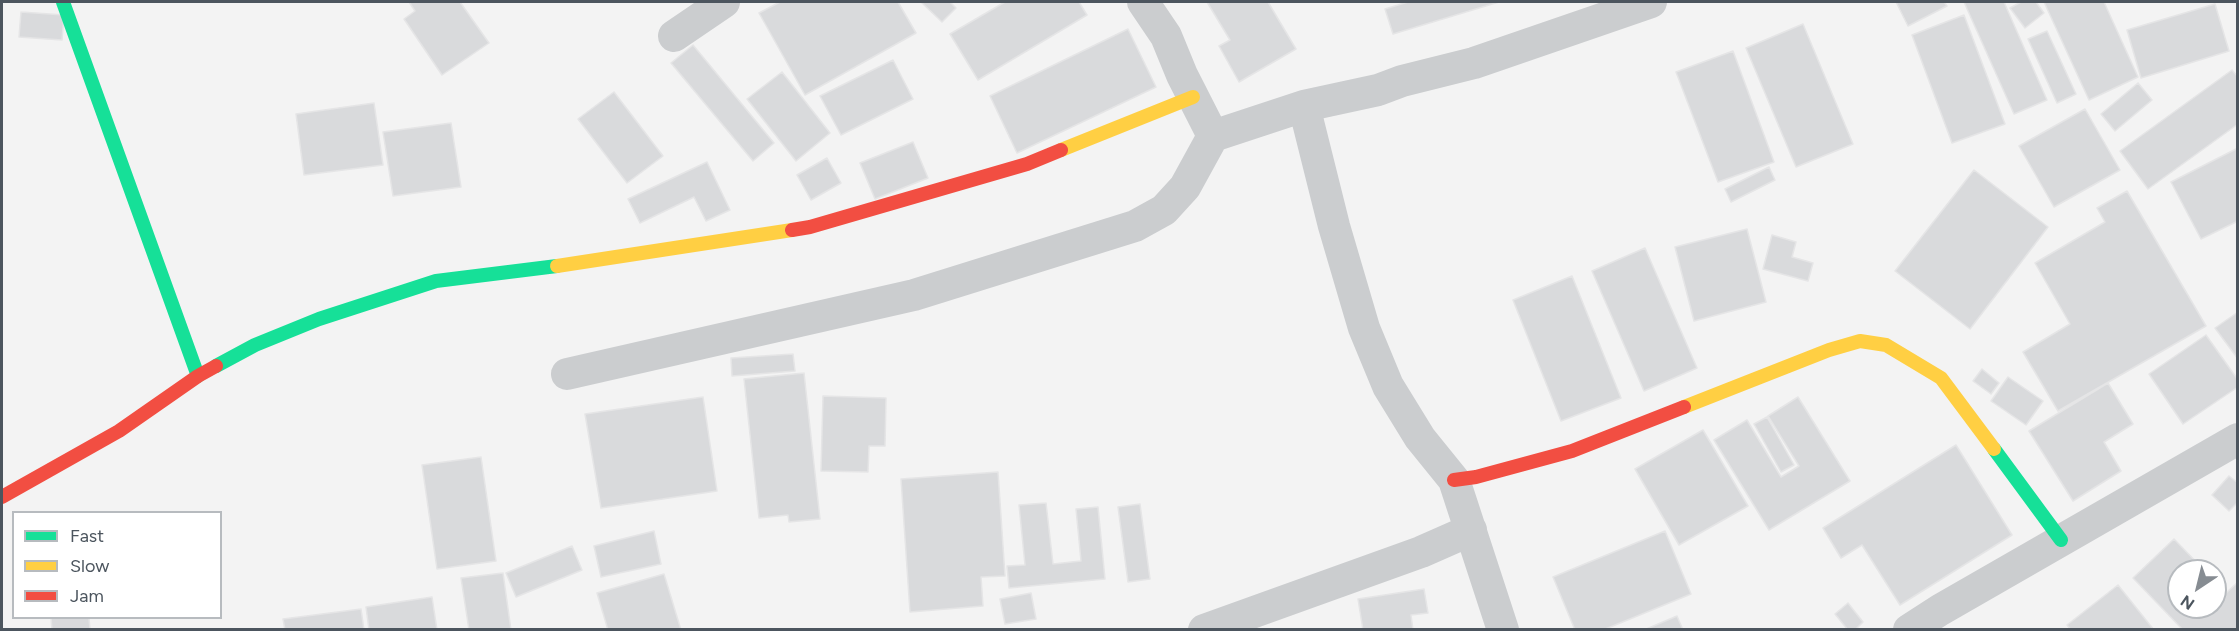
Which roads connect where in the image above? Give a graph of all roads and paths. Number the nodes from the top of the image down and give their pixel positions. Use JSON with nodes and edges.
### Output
{"nodes":[{"id":1,"x":63,"y":2,"type":"edge"},
{"id":2,"x":724,"y":2,"type":"edge"},
{"id":3,"x":1143,"y":2,"type":"edge"},
{"id":4,"x":1651,"y":2,"type":"edge"},
{"id":5,"x":674,"y":36,"type":"dead end"},
{"id":6,"x":1193,"y":97,"type":"junction"},
{"id":7,"x":1304,"y":106,"type":"junction"},
{"id":8,"x":1212,"y":136,"type":"junction"},
{"id":9,"x":567,"y":374,"type":"dead end"},
{"id":10,"x":198,"y":375,"type":"junction"},
{"id":11,"x":2238,"y":439,"type":"edge"},
{"id":12,"x":1454,"y":480,"type":"junction"},
{"id":13,"x":2,"y":497,"type":"edge"},
{"id":14,"x":1471,"y":530,"type":"junction"},
{"id":15,"x":2061,"y":540,"type":"junction"},
{"id":16,"x":1204,"y":630,"type":"edge"},
{"id":17,"x":1503,"y":630,"type":"edge"},
{"id":18,"x":1909,"y":630,"type":"edge"}],
"edges":[{"from":1,"to":10,"type":"street"},
{"from":2,"to":5,"type":"street"},
{"from":3,"to":6,"type":"street"},
{"from":4,"to":7,"type":"street"},
{"from":6,"to":8,"type":"street"},
{"from":6,"to":10,"type":"street"},
{"from":7,"to":8,"type":"street"},
{"from":7,"to":12,"type":"street"},
{"from":8,"to":9,"type":"street"},
{"from":10,"to":13,"type":"street"},
{"from":11,"to":15,"type":"street"},
{"from":12,"to":14,"type":"street"},
{"from":12,"to":15,"type":"street"},
{"from":14,"to":16,"type":"street"},
{"from":14,"to":17,"type":"street"},
{"from":15,"to":18,"type":"street"}]}
